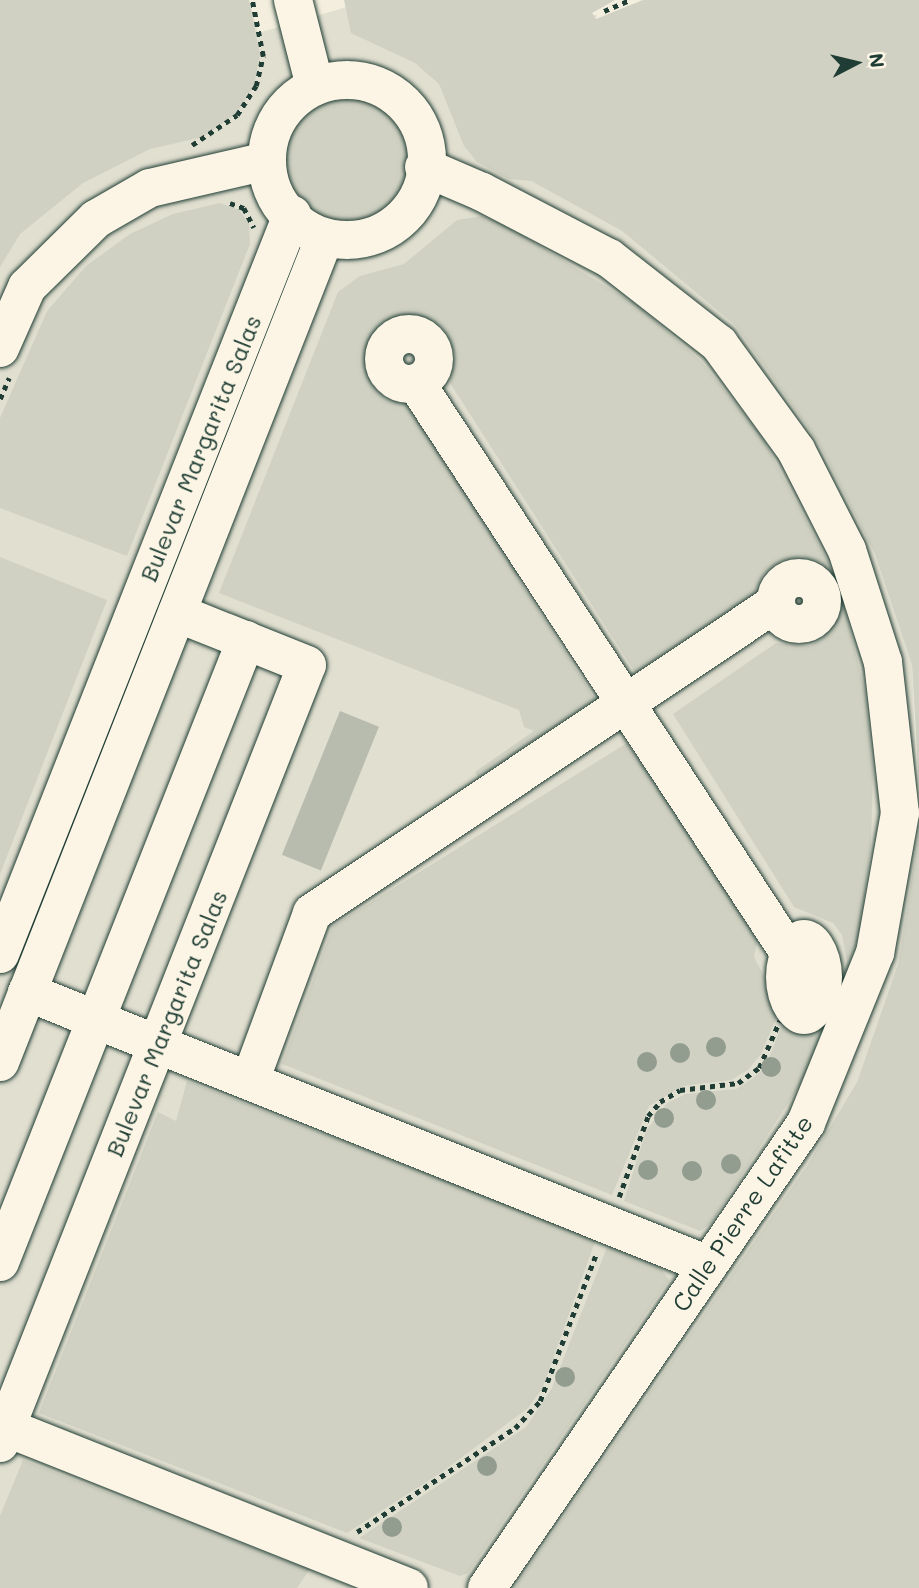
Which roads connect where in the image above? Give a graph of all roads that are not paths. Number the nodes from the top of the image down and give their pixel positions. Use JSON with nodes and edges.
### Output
{"nodes":[{"id":1,"x":293,"y":0,"type":"edge"},
{"id":2,"x":315,"y":86,"type":"junction"},
{"id":3,"x":267,"y":161,"type":"junction"},
{"id":4,"x":424,"y":167,"type":"junction"},
{"id":5,"x":292,"y":215,"type":"junction"},
{"id":6,"x":324,"y":239,"type":"junction"},
{"id":7,"x":0,"y":348,"type":"edge"},
{"id":8,"x":422,"y":379,"type":"dead end"},
{"id":9,"x":780,"y":612,"type":"dead end"},
{"id":10,"x":177,"y":613,"type":"junction"},
{"id":11,"x":246,"y":640,"type":"junction"},
{"id":12,"x":636,"y":707,"type":"junction"},
{"id":13,"x":791,"y":944,"type":"dead end"},
{"id":14,"x":0,"y":954,"type":"edge"},
{"id":15,"x":27,"y":992,"type":"junction"},
{"id":16,"x":96,"y":1019,"type":"junction"},
{"id":17,"x":157,"y":1044,"type":"junction"},
{"id":18,"x":0,"y":1062,"type":"edge"},
{"id":19,"x":255,"y":1083,"type":"junction"},
{"id":20,"x":0,"y":1262,"type":"edge"},
{"id":21,"x":708,"y":1265,"type":"junction"},
{"id":22,"x":2,"y":1432,"type":"edge"},
{"id":23,"x":409,"y":1588,"type":"edge"},
{"id":24,"x":487,"y":1588,"type":"edge"}],
"edges":[{"from":1,"to":2,"type":"street"},
{"from":2,"to":3,"type":"street"},
{"from":2,"to":4,"type":"street"},
{"from":3,"to":5,"type":"street"},
{"from":3,"to":7,"type":"street"},
{"from":4,"to":6,"type":"street"},
{"from":4,"to":21,"type":"street","name":"Calle Pierre Lafitte"},
{"from":5,"to":6,"type":"street"},
{"from":5,"to":14,"type":"street","name":"Bulevar Margarita Salas"},
{"from":6,"to":10,"type":"street","name":"Bulevar Margarita Salas"},
{"from":8,"to":12,"type":"street"},
{"from":9,"to":12,"type":"street"},
{"from":10,"to":11,"type":"street","name":"Bulevar Margarita Salas"},
{"from":10,"to":15,"type":"street","name":"Bulevar Margarita Salas"},
{"from":11,"to":16,"type":"street"},
{"from":11,"to":17,"type":"street","name":"Bulevar Margarita Salas"},
{"from":12,"to":13,"type":"street"},
{"from":12,"to":19,"type":"street"},
{"from":15,"to":16,"type":"street"},
{"from":15,"to":18,"type":"street","name":"Bulevar Margarita Salas"},
{"from":16,"to":17,"type":"street"},
{"from":16,"to":20,"type":"street"},
{"from":17,"to":19,"type":"street"},
{"from":17,"to":22,"type":"street","name":"Bulevar Margarita Salas"},
{"from":19,"to":21,"type":"street"},
{"from":21,"to":24,"type":"street","name":"Calle Pierre Lafitte"},
{"from":22,"to":23,"type":"street"}]}
